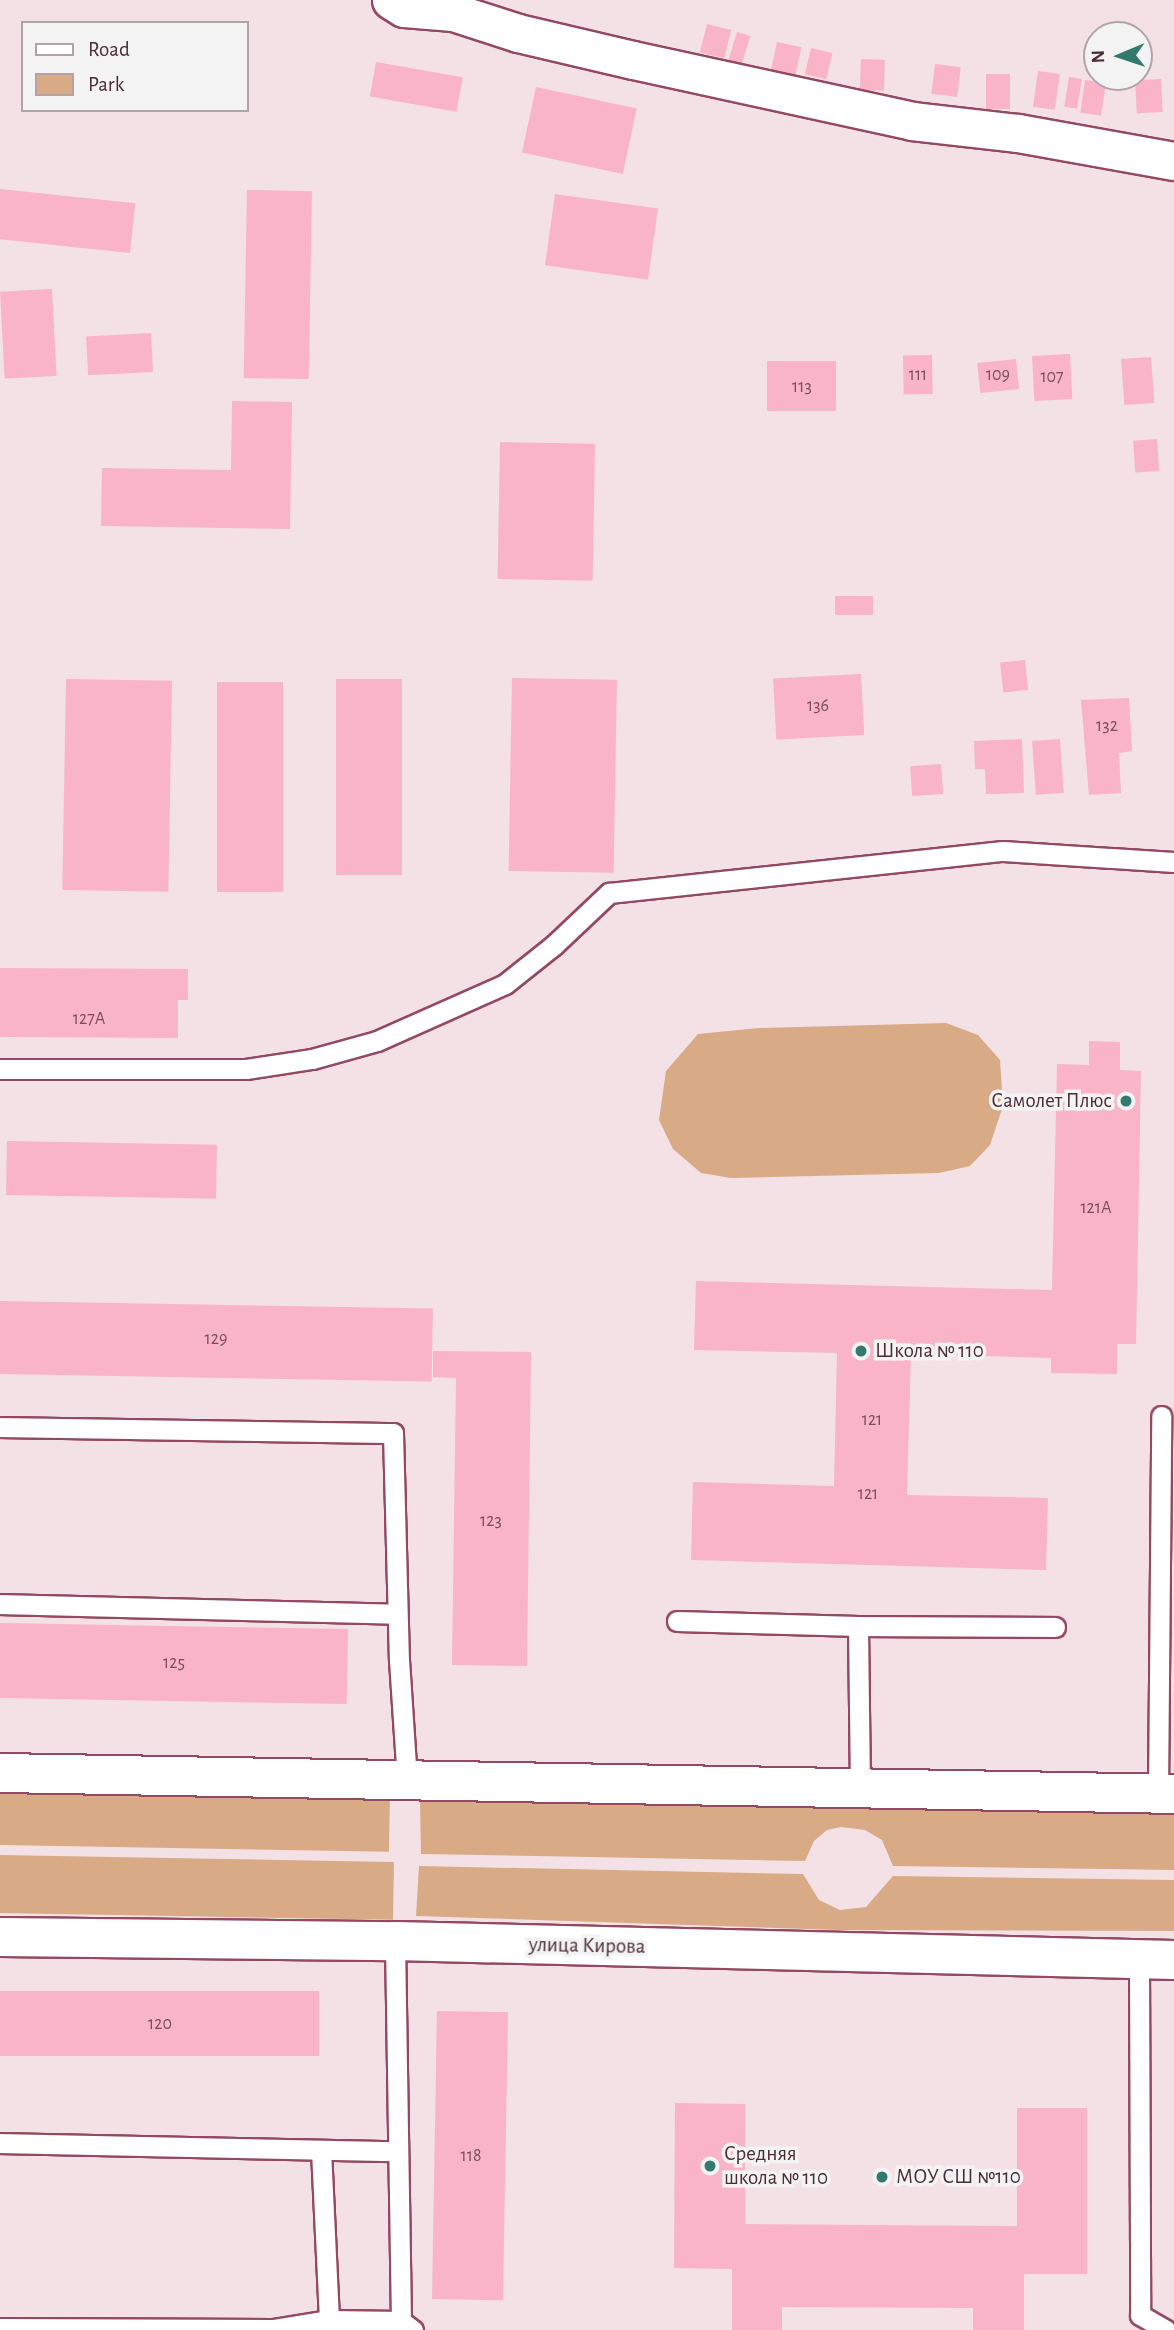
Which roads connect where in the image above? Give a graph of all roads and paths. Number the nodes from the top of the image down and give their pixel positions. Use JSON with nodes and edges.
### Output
{"nodes":[{"id":1,"x":391,"y":0,"type":"edge"},
{"id":2,"x":1174,"y":161,"type":"edge"},
{"id":3,"x":1174,"y":862,"type":"edge"},
{"id":4,"x":0,"y":1069,"type":"edge"},
{"id":5,"x":1161,"y":1416,"type":"dead end"},
{"id":6,"x":0,"y":1427,"type":"edge"},
{"id":7,"x":0,"y":1604,"type":"edge"},
{"id":8,"x":397,"y":1614,"type":"junction"},
{"id":9,"x":677,"y":1621,"type":"dead end"},
{"id":10,"x":858,"y":1626,"type":"junction"},
{"id":11,"x":1055,"y":1627,"type":"dead end"},
{"id":12,"x":0,"y":1773,"type":"edge"},
{"id":13,"x":407,"y":1780,"type":"junction"},
{"id":14,"x":860,"y":1789,"type":"junction"},
{"id":15,"x":1166,"y":1794,"type":"edge"},
{"id":16,"x":0,"y":1937,"type":"edge"},
{"id":17,"x":395,"y":1941,"type":"junction"},
{"id":18,"x":1156,"y":1960,"type":"edge"},
{"id":19,"x":0,"y":2143,"type":"edge"},
{"id":20,"x":321,"y":2150,"type":"junction"},
{"id":21,"x":397,"y":2151,"type":"junction"},
{"id":22,"x":329,"y":2319,"type":"junction"},
{"id":23,"x":1141,"y":2322,"type":"edge"},
{"id":24,"x":407,"y":2325,"type":"edge"},
{"id":25,"x":0,"y":2328,"type":"edge"},
{"id":26,"x":1166,"y":2330,"type":"edge"}],
"edges":[{"from":1,"to":2,"type":"street"},
{"from":3,"to":4,"type":"lane"},
{"from":5,"to":15,"type":"lane"},
{"from":6,"to":8,"type":"lane"},
{"from":7,"to":8,"type":"lane"},
{"from":8,"to":13,"type":"lane"},
{"from":9,"to":10,"type":"lane"},
{"from":10,"to":11,"type":"lane"},
{"from":10,"to":14,"type":"lane"},
{"from":12,"to":13,"type":"main road"},
{"from":13,"to":14,"type":"main road"},
{"from":14,"to":15,"type":"main road"},
{"from":16,"to":17,"type":"main road","name":"улица Кирова"},
{"from":17,"to":18,"type":"main road","name":"улица Кирова"},
{"from":17,"to":21,"type":"lane"},
{"from":18,"to":23,"type":"lane"},
{"from":19,"to":20,"type":"lane"},
{"from":20,"to":21,"type":"lane"},
{"from":20,"to":22,"type":"lane"},
{"from":21,"to":24,"type":"lane"},
{"from":22,"to":24,"type":"lane"},
{"from":22,"to":25,"type":"lane"},
{"from":23,"to":26,"type":"lane"}]}
